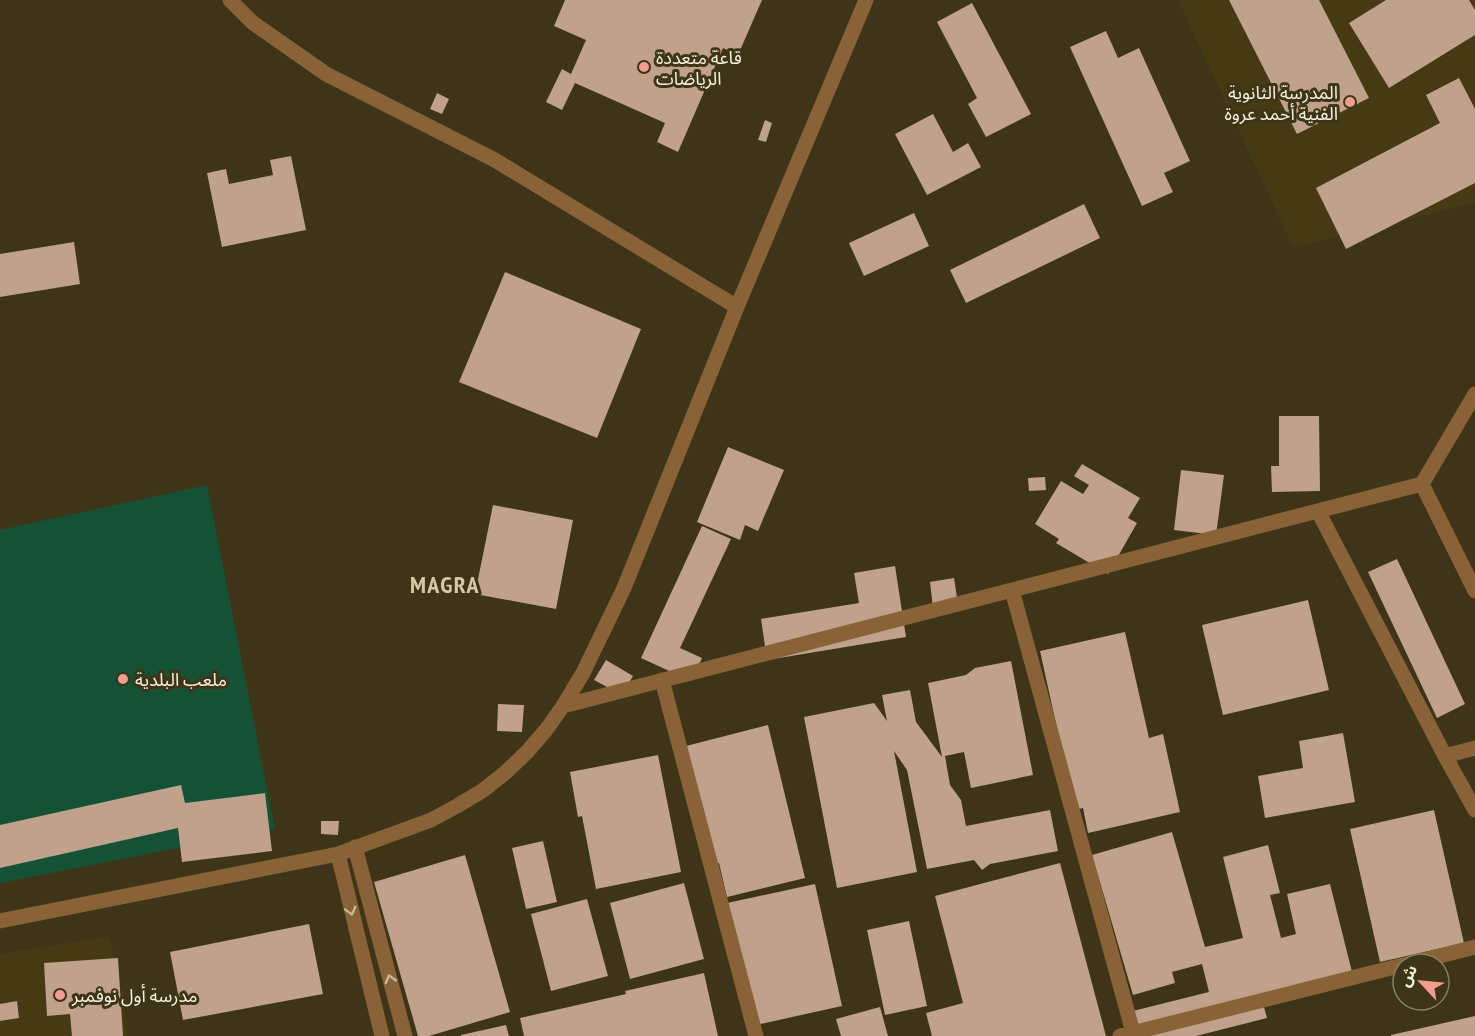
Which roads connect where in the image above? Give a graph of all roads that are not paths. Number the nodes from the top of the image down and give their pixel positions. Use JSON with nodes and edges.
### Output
{"nodes":[{"id":1,"x":230,"y":0,"type":"edge"},
{"id":2,"x":866,"y":0,"type":"edge"},
{"id":3,"x":737,"y":307,"type":"junction"},
{"id":4,"x":1475,"y":394,"type":"edge"},
{"id":5,"x":1422,"y":484,"type":"junction"},
{"id":6,"x":1318,"y":511,"type":"junction"},
{"id":7,"x":1012,"y":590,"type":"junction"},
{"id":8,"x":1475,"y":591,"type":"edge"},
{"id":9,"x":662,"y":680,"type":"junction"},
{"id":10,"x":564,"y":706,"type":"junction"},
{"id":11,"x":1475,"y":747,"type":"edge"},
{"id":12,"x":1444,"y":756,"type":"junction"},
{"id":13,"x":1475,"y":810,"type":"edge"},
{"id":14,"x":355,"y":847,"type":"junction"},
{"id":15,"x":338,"y":854,"type":"junction"},
{"id":16,"x":0,"y":921,"type":"edge"},
{"id":17,"x":1475,"y":947,"type":"edge"},
{"id":18,"x":1451,"y":953,"type":"edge"},
{"id":19,"x":1391,"y":968,"type":"edge"},
{"id":20,"x":1129,"y":1035,"type":"edge"},
{"id":21,"x":382,"y":1036,"type":"edge"},
{"id":22,"x":405,"y":1036,"type":"edge"},
{"id":23,"x":756,"y":1036,"type":"edge"}],
"edges":[{"from":1,"to":3,"type":"street"},
{"from":2,"to":3,"type":"street"},
{"from":3,"to":10,"type":"street"},
{"from":4,"to":5,"type":"street"},
{"from":5,"to":6,"type":"street"},
{"from":5,"to":8,"type":"street"},
{"from":6,"to":7,"type":"street"},
{"from":6,"to":12,"type":"street"},
{"from":7,"to":9,"type":"street"},
{"from":7,"to":20,"type":"street"},
{"from":9,"to":10,"type":"street"},
{"from":9,"to":23,"type":"street"},
{"from":10,"to":14,"type":"street"},
{"from":11,"to":12,"type":"street"},
{"from":12,"to":13,"type":"street"},
{"from":14,"to":15,"type":"street"},
{"from":22,"to":14,"type":"street","one_way":true},
{"from":15,"to":16,"type":"street"},
{"from":15,"to":21,"type":"street","one_way":true},
{"from":17,"to":18,"type":"street"},
{"from":19,"to":20,"type":"street"}]}
